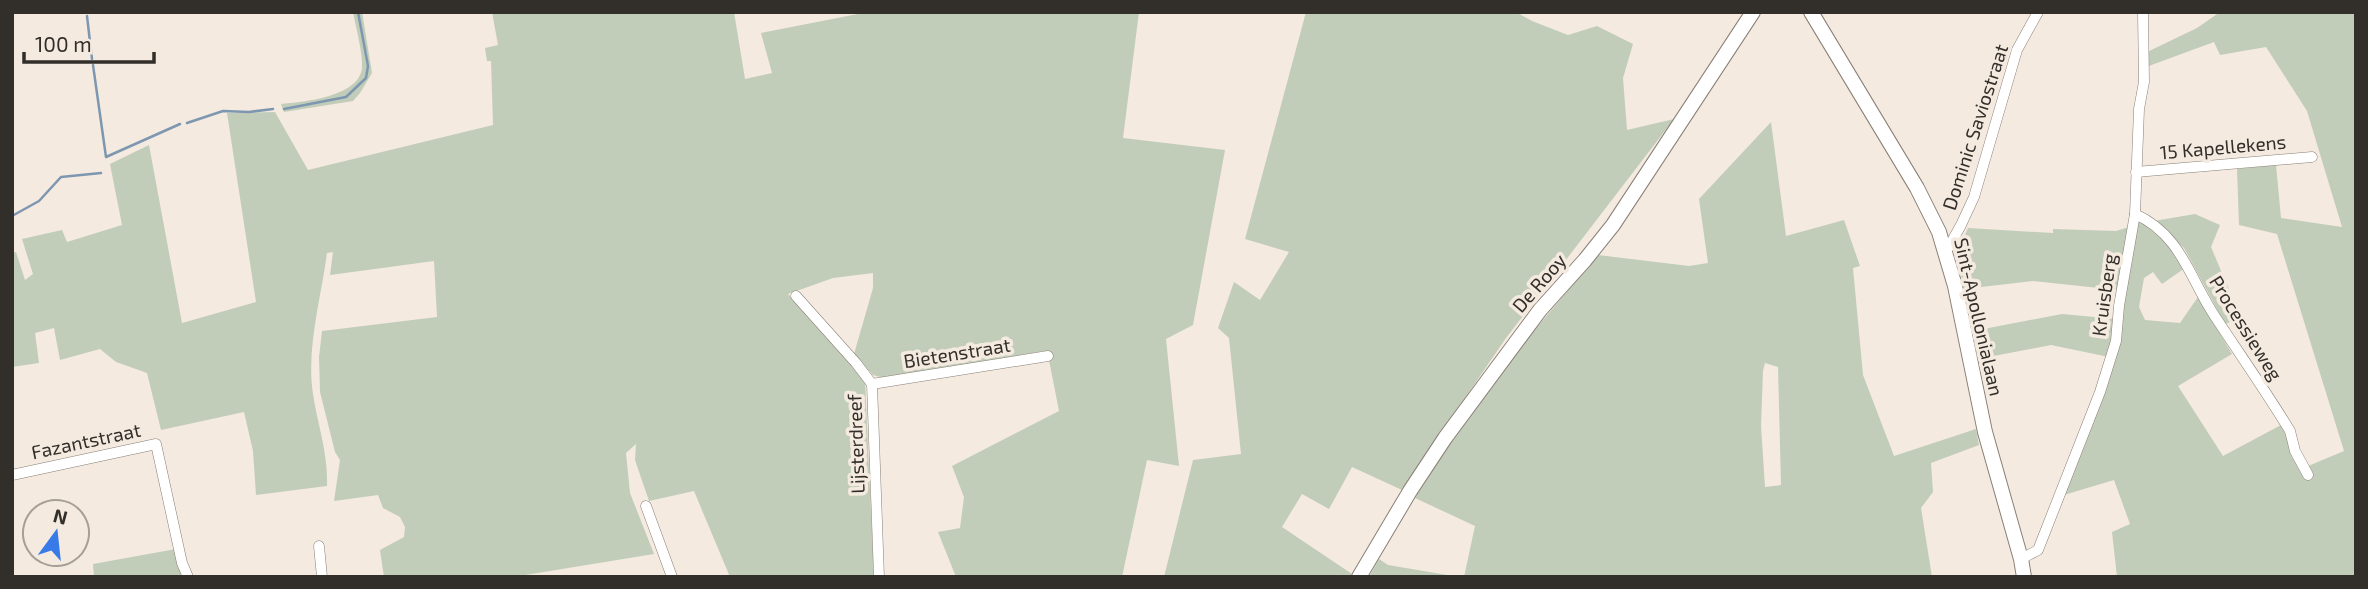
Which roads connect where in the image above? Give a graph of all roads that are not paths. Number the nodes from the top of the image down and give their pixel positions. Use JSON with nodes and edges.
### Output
{"nodes":[{"id":1,"x":1811,"y":12,"type":"edge"},
{"id":2,"x":2038,"y":12,"type":"edge"},
{"id":3,"x":2143,"y":12,"type":"edge"},
{"id":4,"x":1749,"y":14,"type":"edge"},
{"id":5,"x":2312,"y":157,"type":"dead end"},
{"id":6,"x":2136,"y":172,"type":"junction"},
{"id":7,"x":2135,"y":214,"type":"junction"},
{"id":8,"x":1946,"y":252,"type":"junction"},
{"id":9,"x":796,"y":296,"type":"dead end"},
{"id":10,"x":1048,"y":356,"type":"dead end"},
{"id":11,"x":872,"y":384,"type":"junction"},
{"id":12,"x":12,"y":475,"type":"edge"},
{"id":13,"x":2308,"y":475,"type":"dead end"},
{"id":14,"x":646,"y":506,"type":"dead end"},
{"id":15,"x":318,"y":546,"type":"dead end"},
{"id":16,"x":2021,"y":559,"type":"junction"},
{"id":17,"x":188,"y":577,"type":"edge"},
{"id":18,"x":322,"y":577,"type":"edge"},
{"id":19,"x":672,"y":577,"type":"edge"},
{"id":20,"x":879,"y":577,"type":"edge"},
{"id":21,"x":1359,"y":577,"type":"edge"},
{"id":22,"x":2024,"y":577,"type":"edge"}],
"edges":[{"from":1,"to":8,"type":"street","name":"Sint-Apollonialaan"},
{"from":2,"to":8,"type":"street","name":"Dominic Saviostraat"},
{"from":3,"to":6,"type":"street","name":"Kruisberg"},
{"from":4,"to":21,"type":"street","name":"De Rooy"},
{"from":5,"to":6,"type":"street","name":"15 Kapellekens"},
{"from":6,"to":7,"type":"street","name":"Kruisberg"},
{"from":7,"to":13,"type":"street","name":"Processieweg"},
{"from":7,"to":16,"type":"street","name":"Kruisberg"},
{"from":8,"to":16,"type":"street","name":"Sint-Apollonialaan"},
{"from":9,"to":11,"type":"street","name":"Lijsterdreef"},
{"from":10,"to":11,"type":"street","name":"Bietenstraat"},
{"from":11,"to":20,"type":"street","name":"Lijsterdreef"},
{"from":12,"to":17,"type":"street","name":"Fazantstraat"},
{"from":14,"to":19,"type":"street"},
{"from":15,"to":18,"type":"street"},
{"from":16,"to":22,"type":"street","name":"Sint-Apollonialaan"}]}
